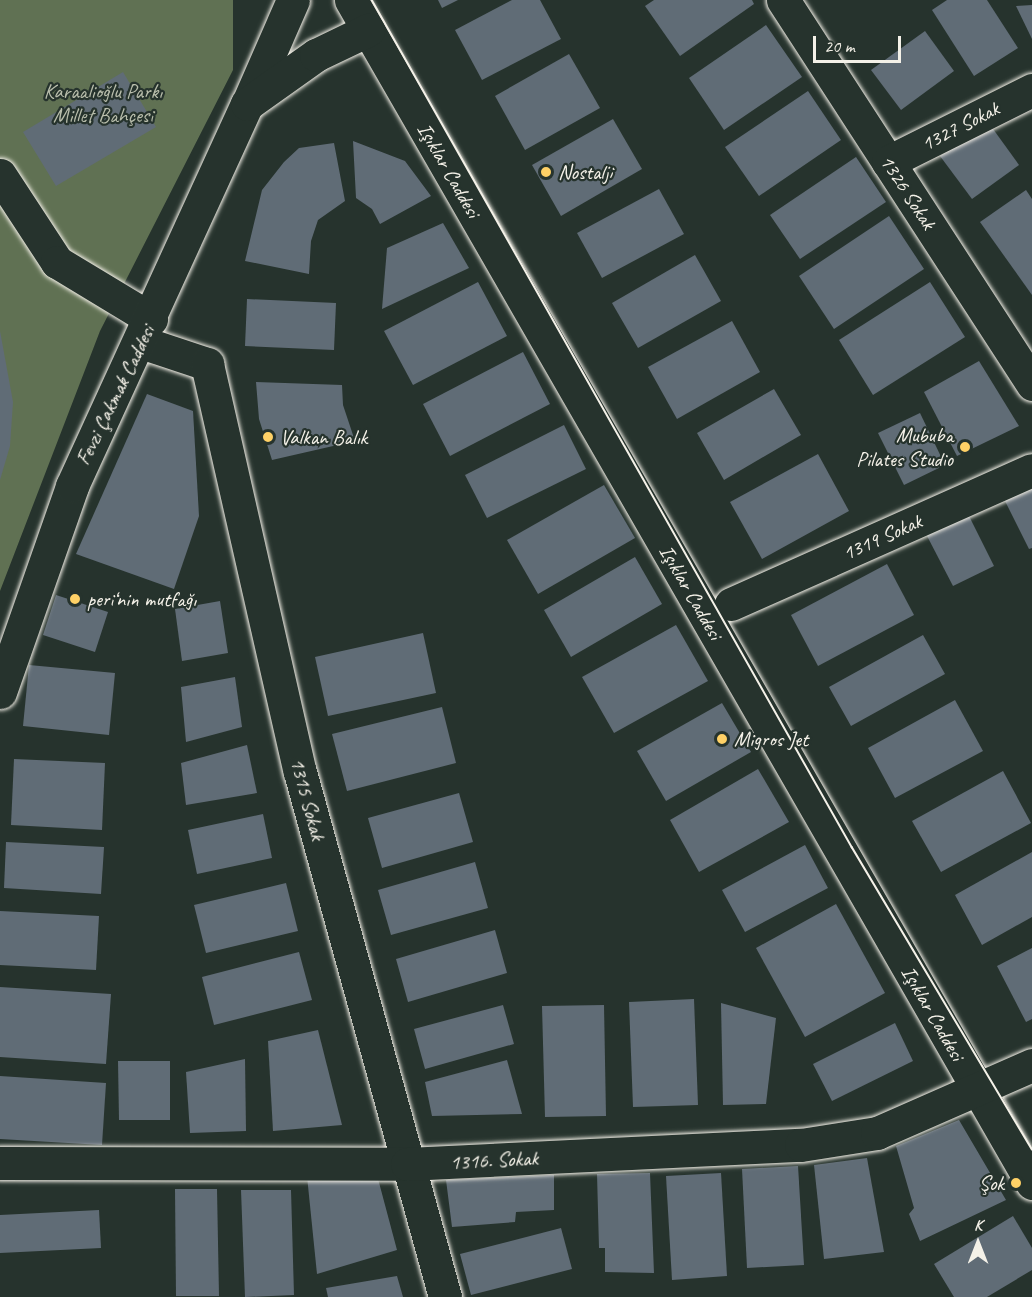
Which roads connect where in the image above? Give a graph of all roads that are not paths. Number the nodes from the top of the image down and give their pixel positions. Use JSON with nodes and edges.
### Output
{"nodes":[{"id":1,"x":293,"y":0,"type":"edge"},
{"id":2,"x":351,"y":0,"type":"edge"},
{"id":3,"x":783,"y":0,"type":"edge"},
{"id":4,"x":368,"y":30,"type":"junction"},
{"id":5,"x":1032,"y":90,"type":"edge"},
{"id":6,"x":247,"y":105,"type":"junction"},
{"id":7,"x":888,"y":162,"type":"junction"},
{"id":8,"x":0,"y":175,"type":"edge"},
{"id":9,"x":146,"y":331,"type":"junction"},
{"id":10,"x":1032,"y":384,"type":"edge"},
{"id":11,"x":1032,"y":470,"type":"edge"},
{"id":12,"x":731,"y":604,"type":"dead end"},
{"id":13,"x":0,"y":692,"type":"edge"},
{"id":14,"x":1032,"y":1065,"type":"edge"},
{"id":15,"x":977,"y":1089,"type":"junction"},
{"id":16,"x":0,"y":1163,"type":"edge"},
{"id":17,"x":407,"y":1164,"type":"junction"},
{"id":18,"x":1032,"y":1183,"type":"edge"},
{"id":19,"x":445,"y":1297,"type":"edge"}],
"edges":[{"from":1,"to":6,"type":"street","name":"Fevzi Çakmak Caddesi"},
{"from":2,"to":4,"type":"street","name":"Işıklar Caddesi"},
{"from":3,"to":7,"type":"street","name":"1326 Sokak"},
{"from":4,"to":6,"type":"street","name":"Fevzi Çakmak Caddesi"},
{"from":4,"to":15,"type":"street","name":"Işıklar Caddesi"},
{"from":5,"to":7,"type":"street","name":"1327 Sokak"},
{"from":6,"to":9,"type":"street","name":"Fevzi Çakmak Caddesi"},
{"from":7,"to":10,"type":"street","name":"1326 Sokak"},
{"from":8,"to":9,"type":"street"},
{"from":9,"to":13,"type":"street","name":"Fevzi Çakmak Caddesi"},
{"from":9,"to":17,"type":"street","name":"1315 Sokak"},
{"from":11,"to":12,"type":"street","name":"1319 Sokak"},
{"from":14,"to":15,"type":"street","name":"1316. Sokak"},
{"from":15,"to":17,"type":"street","name":"1316. Sokak"},
{"from":15,"to":18,"type":"street","name":"Işıklar Caddesi"},
{"from":16,"to":17,"type":"street","name":"1316. Sokak"},
{"from":17,"to":19,"type":"street","name":"1315 Sokak"}]}
